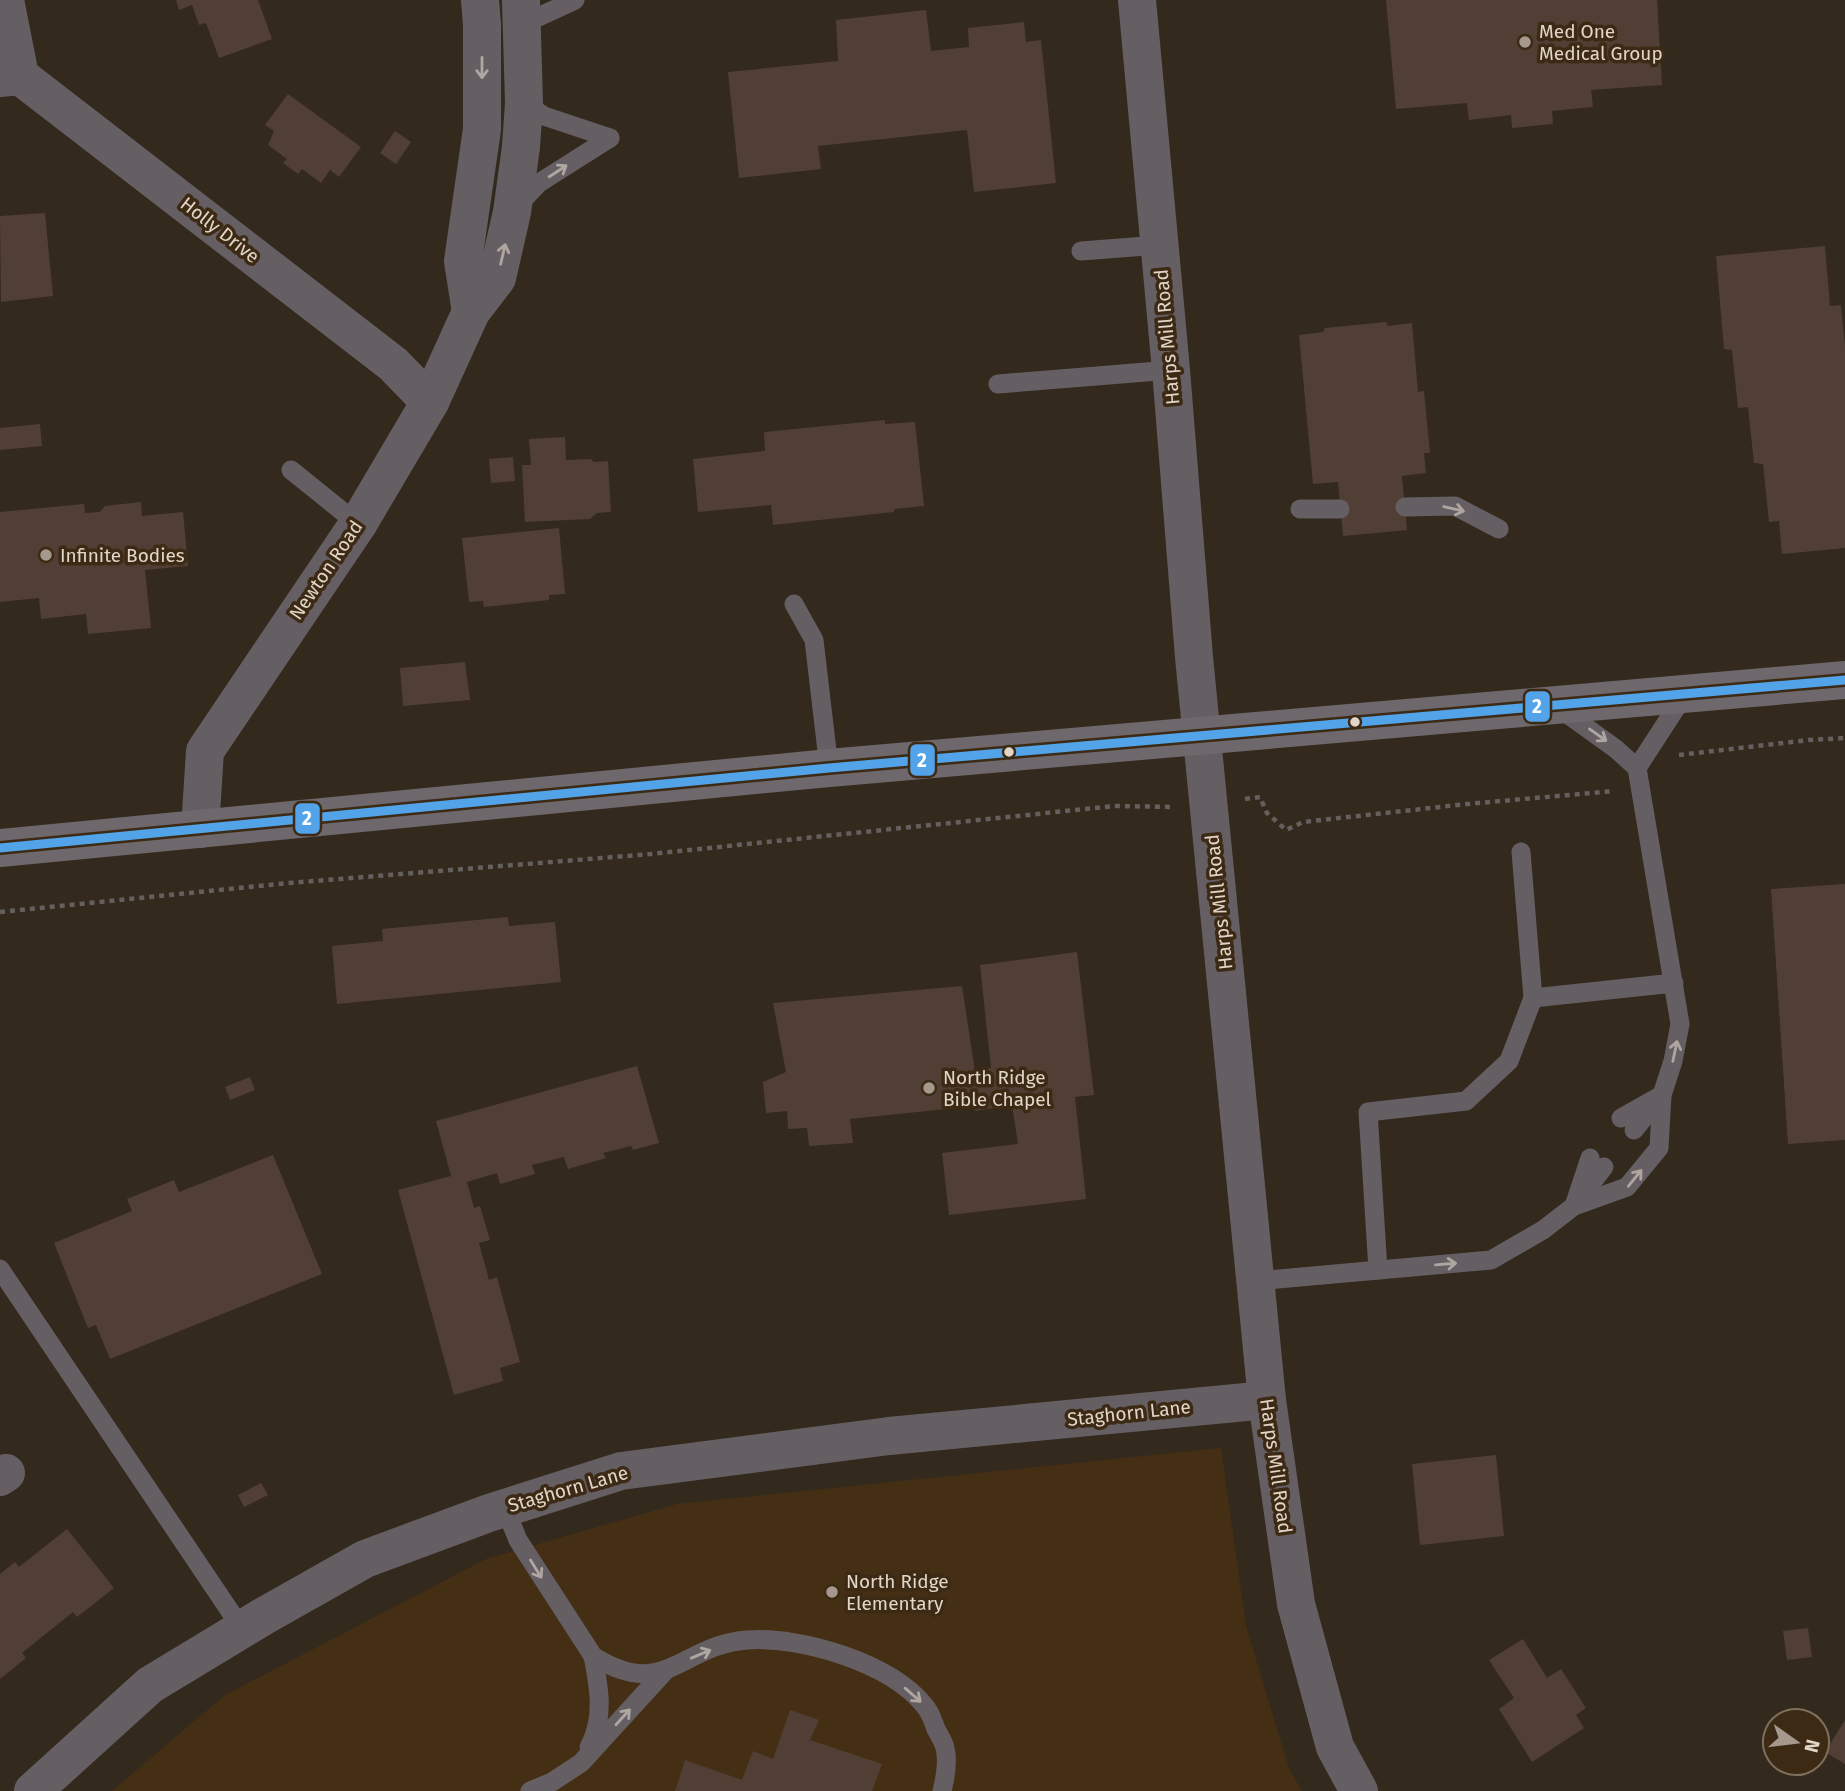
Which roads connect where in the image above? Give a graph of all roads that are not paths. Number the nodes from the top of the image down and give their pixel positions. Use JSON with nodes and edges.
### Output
{"nodes":[{"id":1,"x":5,"y":0,"type":"edge"},
{"id":2,"x":480,"y":0,"type":"edge"},
{"id":3,"x":575,"y":0,"type":"edge"},
{"id":4,"x":1137,"y":0,"type":"edge"},
{"id":5,"x":522,"y":12,"type":"edge"},
{"id":6,"x":10,"y":77,"type":"edge"},
{"id":7,"x":524,"y":103,"type":"junction"},
{"id":8,"x":512,"y":212,"type":"junction"},
{"id":9,"x":1159,"y":245,"type":"junction"},
{"id":10,"x":1081,"y":251,"type":"dead end"},
{"id":11,"x":471,"y":312,"type":"junction"},
{"id":12,"x":1171,"y":370,"type":"junction"},
{"id":13,"x":998,"y":384,"type":"dead end"},
{"id":14,"x":430,"y":402,"type":"junction"},
{"id":15,"x":291,"y":470,"type":"dead end"},
{"id":16,"x":1405,"y":507,"type":"dead end"},
{"id":17,"x":1300,"y":509,"type":"dead end"},
{"id":18,"x":1340,"y":509,"type":"dead end"},
{"id":19,"x":358,"y":524,"type":"junction"},
{"id":20,"x":1499,"y":529,"type":"dead end"},
{"id":21,"x":794,"y":604,"type":"dead end"},
{"id":22,"x":1845,"y":680,"type":"edge"},
{"id":23,"x":1685,"y":694,"type":"junction"},
{"id":24,"x":1556,"y":706,"type":"junction"},
{"id":25,"x":1203,"y":736,"type":"junction"},
{"id":26,"x":829,"y":768,"type":"junction"},
{"id":27,"x":1637,"y":768,"type":"junction"},
{"id":28,"x":200,"y":829,"type":"junction"},
{"id":29,"x":0,"y":848,"type":"edge"},
{"id":30,"x":1521,"y":852,"type":"dead end"},
{"id":31,"x":1674,"y":983,"type":"junction"},
{"id":32,"x":1533,"y":998,"type":"junction"},
{"id":33,"x":1662,"y":1095,"type":"junction"},
{"id":34,"x":1628,"y":1124,"type":"dead end"},
{"id":35,"x":1597,"y":1162,"type":"dead end"},
{"id":36,"x":1574,"y":1206,"type":"junction"},
{"id":37,"x":0,"y":1269,"type":"edge"},
{"id":38,"x":1378,"y":1270,"type":"junction"},
{"id":39,"x":1255,"y":1281,"type":"junction"},
{"id":40,"x":1266,"y":1400,"type":"junction"},
{"id":41,"x":505,"y":1508,"type":"junction"},
{"id":42,"x":242,"y":1629,"type":"junction"},
{"id":43,"x":593,"y":1656,"type":"junction"},
{"id":44,"x":665,"y":1671,"type":"junction"},
{"id":45,"x":581,"y":1763,"type":"junction"},
{"id":46,"x":33,"y":1791,"type":"edge"},
{"id":47,"x":530,"y":1791,"type":"edge"},
{"id":48,"x":942,"y":1791,"type":"edge"},
{"id":49,"x":1359,"y":1791,"type":"edge"}],
"edges":[{"from":1,"to":6,"type":"street"},
{"from":2,"to":11,"type":"street","one_way":true},
{"from":3,"to":5,"type":"lane"},
{"from":4,"to":9,"type":"street","name":"Harps Mill Road"},
{"from":5,"to":7,"type":"street","name":"Newton Road"},
{"from":6,"to":14,"type":"street","name":"Holly Drive"},
{"from":7,"to":8,"type":"street","name":"Newton Road"},
{"from":8,"to":7,"type":"lane","one_way":true},
{"from":11,"to":8,"type":"street","name":"Newton Road","one_way":true},
{"from":9,"to":10,"type":"lane"},
{"from":9,"to":12,"type":"street","name":"Harps Mill Road"},
{"from":11,"to":14,"type":"street","name":"Newton Road"},
{"from":12,"to":13,"type":"lane"},
{"from":12,"to":25,"type":"street","name":"Harps Mill Road"},
{"from":14,"to":19,"type":"street","name":"Newton Road"},
{"from":15,"to":19,"type":"lane"},
{"from":16,"to":20,"type":"lane","one_way":true},
{"from":17,"to":18,"type":"lane"},
{"from":19,"to":28,"type":"street","name":"Newton Road"},
{"from":21,"to":26,"type":"lane"},
{"from":22,"to":23,"type":"main road"},
{"from":23,"to":24,"type":"main road"},
{"from":23,"to":27,"type":"lane"},
{"from":24,"to":25,"type":"main road"},
{"from":24,"to":27,"type":"lane","one_way":true},
{"from":25,"to":26,"type":"main road"},
{"from":25,"to":39,"type":"street","name":"Harps Mill Road"},
{"from":26,"to":28,"type":"main road"},
{"from":27,"to":31,"type":"lane"},
{"from":28,"to":29,"type":"main road"},
{"from":30,"to":32,"type":"lane"},
{"from":31,"to":32,"type":"lane"},
{"from":33,"to":31,"type":"lane","one_way":true},
{"from":32,"to":38,"type":"lane"},
{"from":33,"to":34,"type":"lane"},
{"from":36,"to":33,"type":"lane","one_way":true},
{"from":35,"to":36,"type":"lane"},
{"from":38,"to":36,"type":"lane","one_way":true},
{"from":37,"to":42,"type":"lane"},
{"from":38,"to":39,"type":"lane"},
{"from":39,"to":40,"type":"street","name":"Harps Mill Road"},
{"from":40,"to":41,"type":"street","name":"Staghorn Lane"},
{"from":40,"to":49,"type":"street","name":"Harps Mill Road"},
{"from":41,"to":42,"type":"street","name":"Staghorn Lane"},
{"from":41,"to":43,"type":"lane","one_way":true},
{"from":42,"to":46,"type":"street","name":"Staghorn Lane"},
{"from":43,"to":44,"type":"lane"},
{"from":43,"to":45,"type":"lane"},
{"from":45,"to":44,"type":"lane","one_way":true},
{"from":44,"to":48,"type":"lane","one_way":true},
{"from":45,"to":47,"type":"lane"}]}
